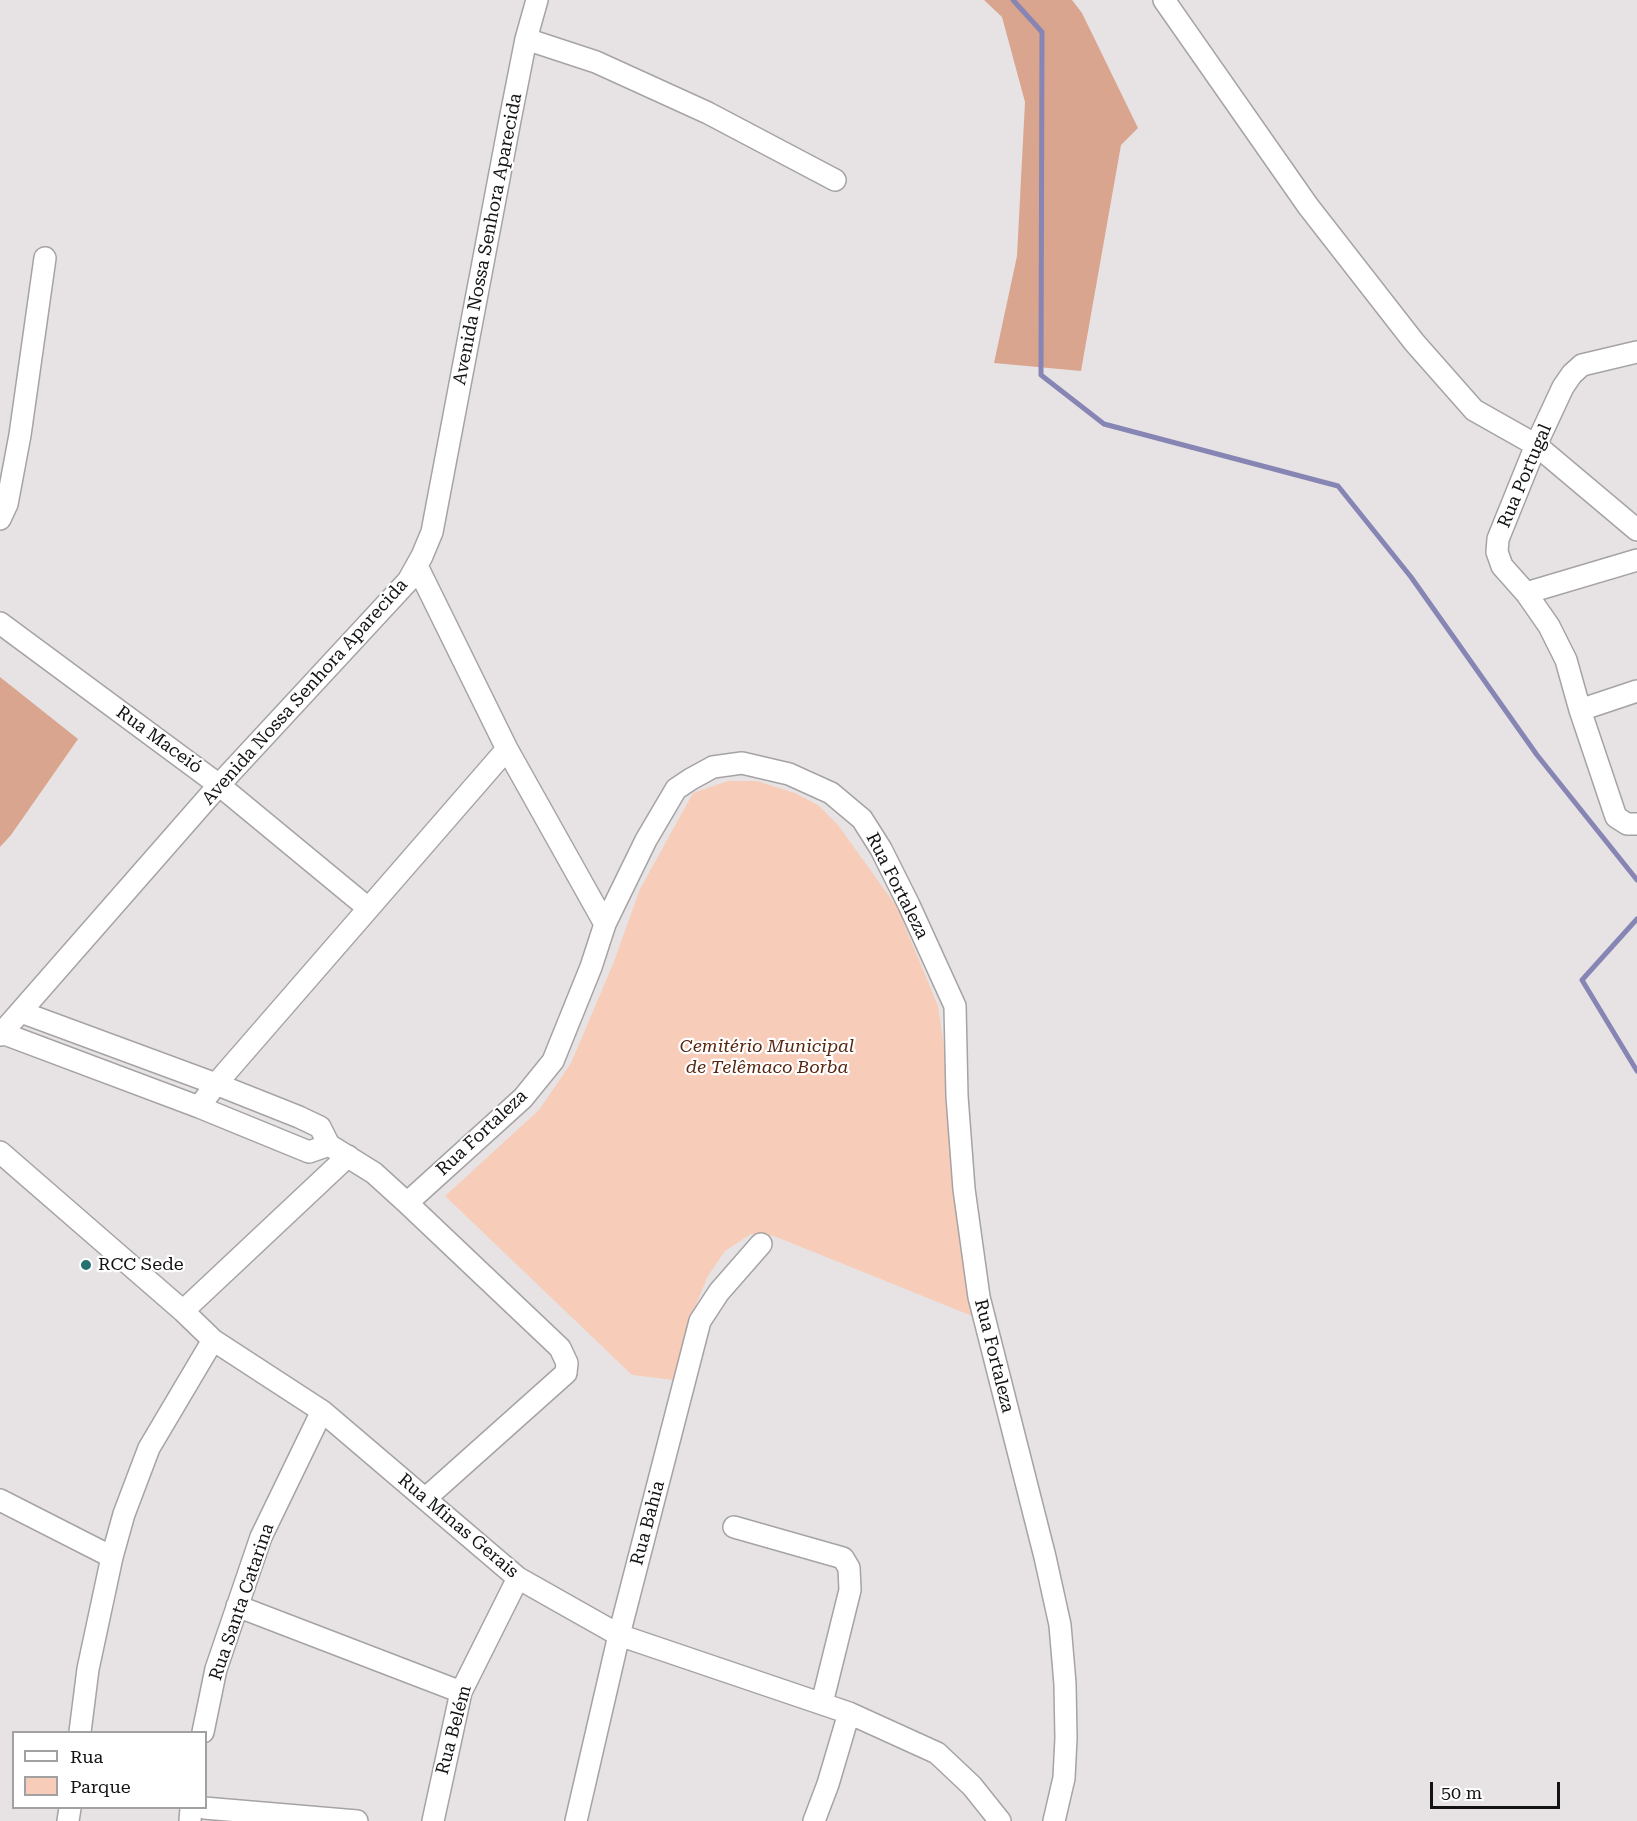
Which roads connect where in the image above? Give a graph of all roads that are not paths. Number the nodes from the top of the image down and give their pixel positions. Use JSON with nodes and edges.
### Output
{"nodes":[{"id":1,"x":537,"y":0,"type":"edge"},
{"id":2,"x":1164,"y":0,"type":"edge"},
{"id":3,"x":526,"y":39,"type":"junction"},
{"id":4,"x":835,"y":180,"type":"dead end"},
{"id":5,"x":45,"y":258,"type":"dead end"},
{"id":6,"x":1637,"y":351,"type":"edge"},
{"id":7,"x":1536,"y":445,"type":"junction"},
{"id":8,"x":0,"y":519,"type":"edge"},
{"id":9,"x":1637,"y":530,"type":"edge"},
{"id":10,"x":1637,"y":560,"type":"edge"},
{"id":11,"x":417,"y":566,"type":"junction"},
{"id":12,"x":1526,"y":593,"type":"junction"},
{"id":13,"x":0,"y":623,"type":"edge"},
{"id":14,"x":1637,"y":692,"type":"edge"},
{"id":15,"x":1580,"y":710,"type":"junction"},
{"id":16,"x":507,"y":749,"type":"junction"},
{"id":17,"x":219,"y":785,"type":"junction"},
{"id":18,"x":1637,"y":824,"type":"edge"},
{"id":19,"x":368,"y":909,"type":"junction"},
{"id":20,"x":605,"y":924,"type":"junction"},
{"id":21,"x":21,"y":1012,"type":"junction"},
{"id":22,"x":1,"y":1034,"type":"edge"},
{"id":23,"x":216,"y":1084,"type":"junction"},
{"id":24,"x":199,"y":1107,"type":"junction"},
{"id":25,"x":329,"y":1145,"type":"junction"},
{"id":26,"x":348,"y":1156,"type":"junction"},
{"id":27,"x":5,"y":1166,"type":"edge"},
{"id":28,"x":407,"y":1203,"type":"junction"},
{"id":29,"x":761,"y":1244,"type":"dead end"},
{"id":30,"x":183,"y":1311,"type":"junction"},
{"id":31,"x":213,"y":1340,"type":"junction"},
{"id":32,"x":322,"y":1411,"type":"junction"},
{"id":33,"x":426,"y":1498,"type":"junction"},
{"id":34,"x":0,"y":1500,"type":"edge"},
{"id":35,"x":734,"y":1527,"type":"dead end"},
{"id":36,"x":112,"y":1557,"type":"junction"},
{"id":37,"x":518,"y":1578,"type":"junction"},
{"id":38,"x":237,"y":1606,"type":"junction"},
{"id":39,"x":619,"y":1635,"type":"junction"},
{"id":40,"x":461,"y":1692,"type":"junction"},
{"id":41,"x":822,"y":1703,"type":"junction"},
{"id":42,"x":849,"y":1713,"type":"junction"},
{"id":43,"x":80,"y":1731,"type":"edge"},
{"id":44,"x":203,"y":1731,"type":"edge"},
{"id":45,"x":207,"y":1808,"type":"edge"},
{"id":46,"x":357,"y":1821,"type":"edge"},
{"id":47,"x":433,"y":1821,"type":"edge"},
{"id":48,"x":576,"y":1821,"type":"edge"},
{"id":49,"x":814,"y":1821,"type":"edge"},
{"id":50,"x":1000,"y":1821,"type":"edge"},
{"id":51,"x":1054,"y":1821,"type":"edge"}],
"edges":[{"from":1,"to":3,"type":"street","name":"Avenida Nossa Senhora Aparecida"},
{"from":2,"to":7,"type":"street"},
{"from":3,"to":4,"type":"street"},
{"from":3,"to":11,"type":"street","name":"Avenida Nossa Senhora Aparecida"},
{"from":5,"to":8,"type":"street"},
{"from":6,"to":7,"type":"street","name":"Rua Portugal"},
{"from":7,"to":9,"type":"street"},
{"from":7,"to":12,"type":"street","name":"Rua Portugal"},
{"from":10,"to":12,"type":"street"},
{"from":11,"to":16,"type":"street"},
{"from":11,"to":17,"type":"street","name":"Avenida Nossa Senhora Aparecida"},
{"from":12,"to":15,"type":"street","name":"Rua Portugal"},
{"from":13,"to":17,"type":"street","name":"Rua Maceió"},
{"from":14,"to":15,"type":"street"},
{"from":15,"to":18,"type":"street","name":"Rua Portugal"},
{"from":16,"to":19,"type":"street"},
{"from":16,"to":20,"type":"street"},
{"from":17,"to":19,"type":"street","name":"Rua Maceió"},
{"from":17,"to":21,"type":"street","name":"Avenida Nossa Senhora Aparecida"},
{"from":19,"to":23,"type":"street"},
{"from":20,"to":28,"type":"street","name":"Rua Fortaleza"},
{"from":20,"to":51,"type":"street","name":"Rua Fortaleza"},
{"from":21,"to":22,"type":"street","name":"Avenida Nossa Senhora Aparecida"},
{"from":21,"to":23,"type":"street"},
{"from":22,"to":24,"type":"street"},
{"from":23,"to":24,"type":"street"},
{"from":23,"to":25,"type":"street"},
{"from":24,"to":25,"type":"street"},
{"from":25,"to":26,"type":"street"},
{"from":26,"to":28,"type":"street"},
{"from":26,"to":30,"type":"street"},
{"from":27,"to":30,"type":"street","name":"Rua Minas Gerais"},
{"from":28,"to":33,"type":"street"},
{"from":29,"to":39,"type":"street","name":"Rua Bahia"},
{"from":30,"to":31,"type":"street","name":"Rua Minas Gerais"},
{"from":31,"to":32,"type":"street","name":"Rua Minas Gerais"},
{"from":31,"to":36,"type":"street"},
{"from":32,"to":33,"type":"street","name":"Rua Minas Gerais"},
{"from":32,"to":38,"type":"street","name":"Rua Santa Catarina"},
{"from":33,"to":37,"type":"street","name":"Rua Minas Gerais"},
{"from":34,"to":36,"type":"street"},
{"from":35,"to":41,"type":"street"},
{"from":36,"to":43,"type":"street"},
{"from":37,"to":39,"type":"street","name":"Rua Minas Gerais"},
{"from":37,"to":40,"type":"street","name":"Rua Belém"},
{"from":38,"to":40,"type":"street"},
{"from":38,"to":44,"type":"street","name":"Rua Santa Catarina"},
{"from":39,"to":41,"type":"street","name":"Rua Minas Gerais"},
{"from":39,"to":48,"type":"street","name":"Rua Bahia"},
{"from":40,"to":47,"type":"street","name":"Rua Belém"},
{"from":41,"to":42,"type":"street","name":"Rua Minas Gerais"},
{"from":42,"to":49,"type":"street"},
{"from":42,"to":50,"type":"street","name":"Rua Minas Gerais"},
{"from":45,"to":46,"type":"street"}]}
